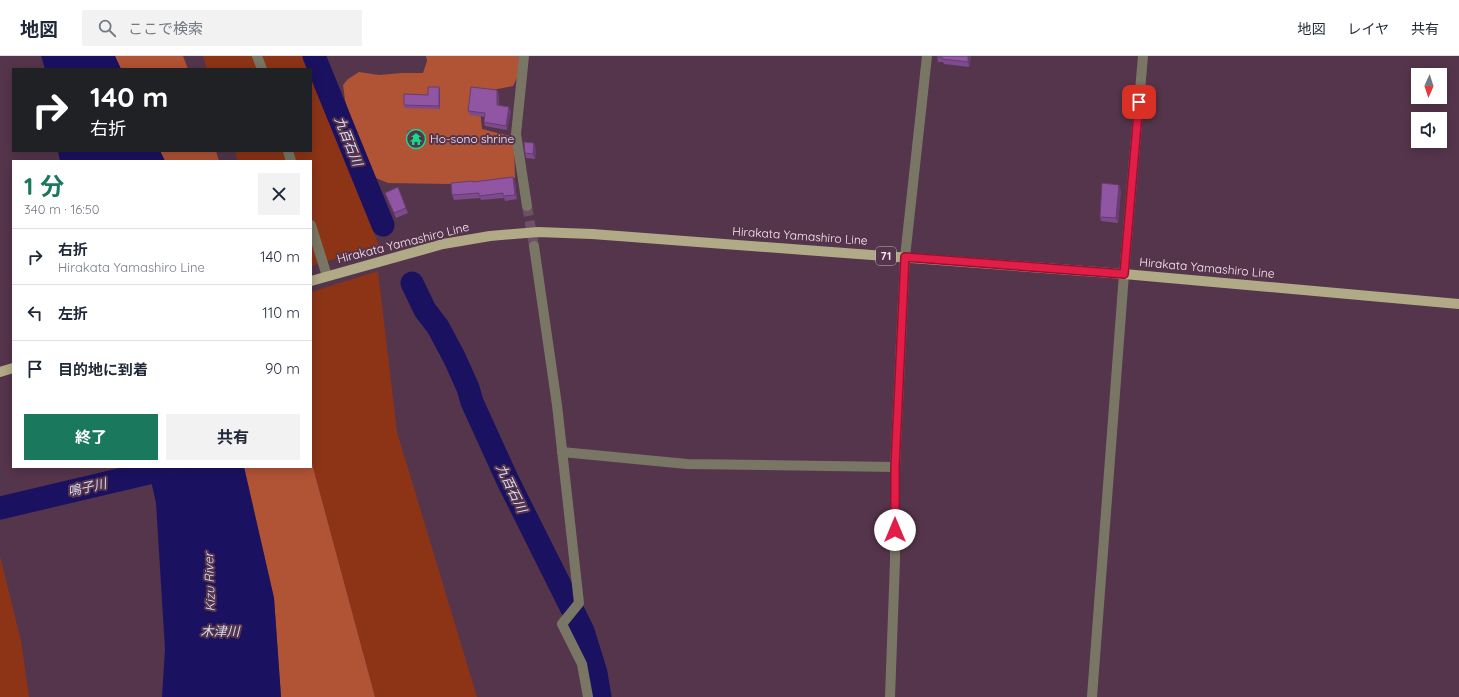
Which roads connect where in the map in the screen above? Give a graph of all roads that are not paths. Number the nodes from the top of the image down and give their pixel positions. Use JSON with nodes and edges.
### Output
{"nodes":[{"id":1,"x":257,"y":56,"type":"edge"},
{"id":2,"x":524,"y":56,"type":"edge"},
{"id":3,"x":927,"y":56,"type":"edge"},
{"id":4,"x":1143,"y":56,"type":"edge"},
{"id":5,"x":262,"y":68,"type":"edge"},
{"id":6,"x":527,"y":206,"type":"tunnel mouth"},
{"id":7,"x":312,"y":232,"type":"edge"},
{"id":8,"x":534,"y":246,"type":"tunnel mouth"},
{"id":9,"x":905,"y":257,"type":"junction"},
{"id":10,"x":1124,"y":274,"type":"junction"},
{"id":11,"x":319,"y":278,"type":"edge"},
{"id":12,"x":1459,"y":304,"type":"edge"},
{"id":13,"x":12,"y":368,"type":"edge"},
{"id":14,"x":0,"y":372,"type":"edge"},
{"id":15,"x":562,"y":452,"type":"junction"},
{"id":16,"x":895,"y":467,"type":"junction"},
{"id":17,"x":588,"y":697,"type":"edge"},
{"id":18,"x":890,"y":697,"type":"edge"},
{"id":19,"x":1092,"y":697,"type":"edge"}],
"edges":[{"from":1,"to":5,"type":"street"},
{"from":2,"to":6,"type":"street"},
{"from":3,"to":9,"type":"street"},
{"from":4,"to":10,"type":"street"},
{"from":7,"to":11,"type":"street"},
{"from":8,"to":15,"type":"street"},
{"from":9,"to":10,"type":"main road","name":"Hirakata Yamashiro Line","number":"71"},
{"from":9,"to":11,"type":"main road","name":"Hirakata Yamashiro Line","number":"71"},
{"from":9,"to":16,"type":"street"},
{"from":10,"to":12,"type":"main road","name":"Hirakata Yamashiro Line","number":"71"},
{"from":10,"to":19,"type":"street"},
{"from":13,"to":14,"type":"main road"},
{"from":15,"to":16,"type":"street"},
{"from":15,"to":17,"type":"street"},
{"from":16,"to":18,"type":"street"}]}
